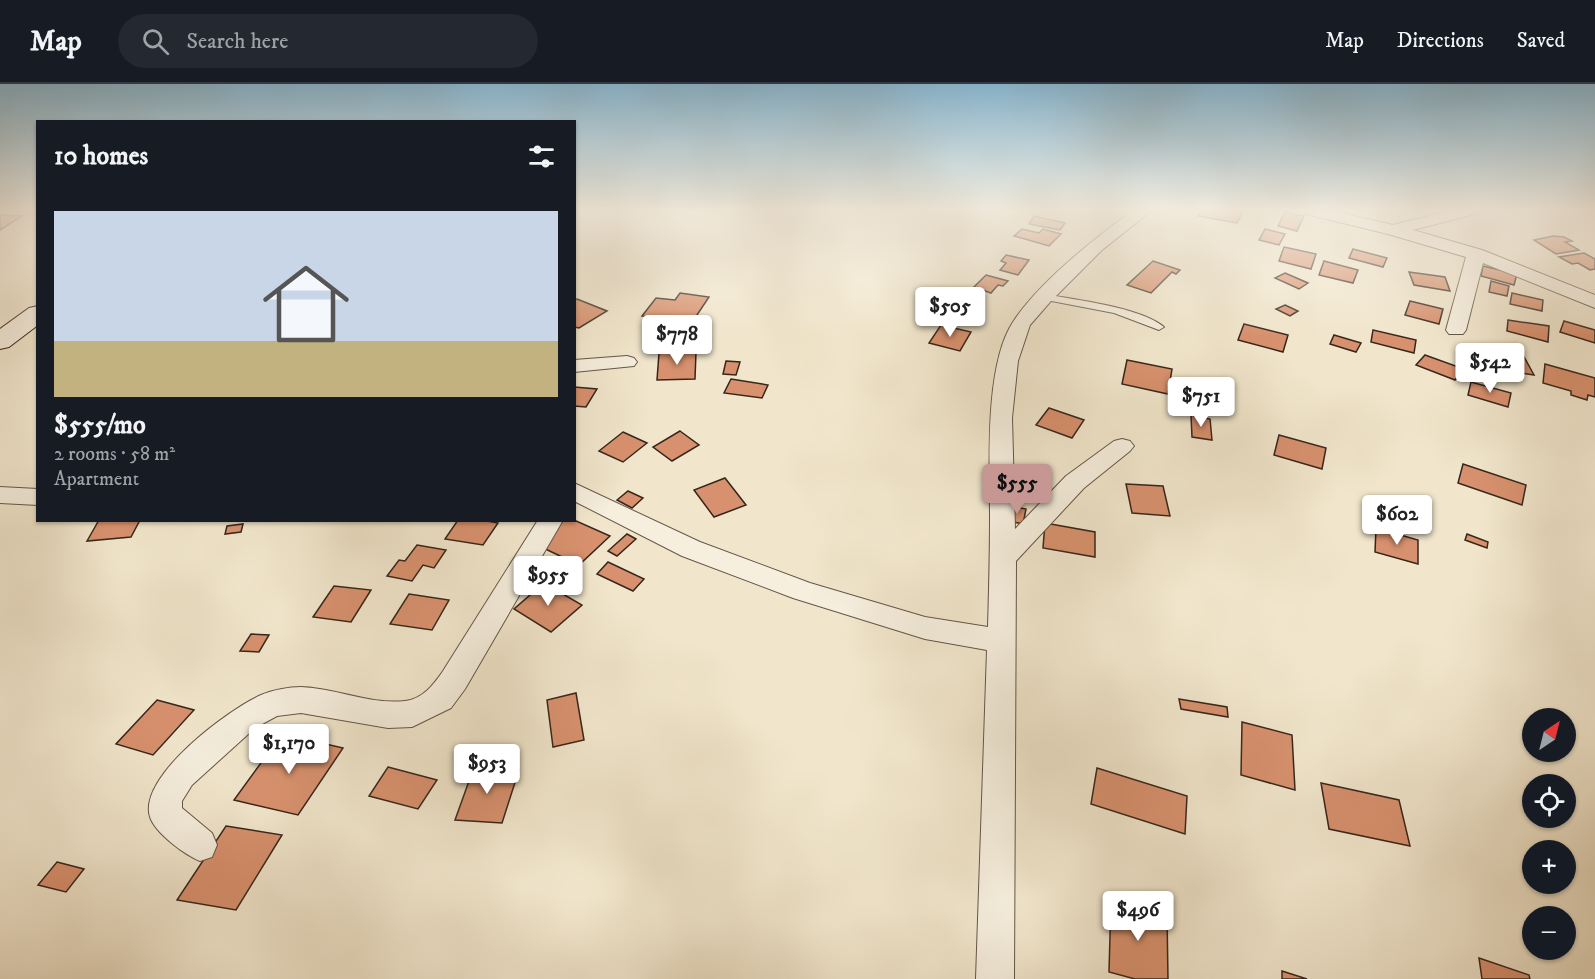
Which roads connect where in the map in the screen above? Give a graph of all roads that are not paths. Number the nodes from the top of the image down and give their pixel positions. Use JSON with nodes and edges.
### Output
{"nodes":[{"id":1,"x":1089,"y":253,"type":"edge"},
{"id":2,"x":1472,"y":253,"type":"edge"},
{"id":3,"x":1476,"y":254,"type":"junction"},
{"id":4,"x":1044,"y":297,"type":"junction"},
{"id":5,"x":1595,"y":302,"type":"edge"},
{"id":6,"x":36,"y":314,"type":"edge"},
{"id":7,"x":1159,"y":327,"type":"dead end"},
{"id":8,"x":1456,"y":330,"type":"dead end"},
{"id":9,"x":0,"y":341,"type":"edge"},
{"id":10,"x":627,"y":362,"type":"dead end"},
{"id":11,"x":576,"y":366,"type":"edge"},
{"id":12,"x":1122,"y":446,"type":"dead end"},
{"id":13,"x":576,"y":492,"type":"edge"},
{"id":14,"x":0,"y":495,"type":"edge"},
{"id":15,"x":36,"y":497,"type":"edge"},
{"id":16,"x":550,"y":522,"type":"edge"},
{"id":17,"x":1003,"y":558,"type":"junction"},
{"id":18,"x":1002,"y":641,"type":"junction"},
{"id":19,"x":200,"y":845,"type":"dead end"},
{"id":20,"x":995,"y":979,"type":"edge"}],
"edges":[{"from":1,"to":4,"type":"street"},
{"from":2,"to":3,"type":"street"},
{"from":3,"to":5,"type":"street"},
{"from":3,"to":8,"type":"street"},
{"from":4,"to":7,"type":"lane"},
{"from":4,"to":17,"type":"street"},
{"from":6,"to":9,"type":"street"},
{"from":10,"to":11,"type":"street"},
{"from":12,"to":17,"type":"street"},
{"from":13,"to":18,"type":"street"},
{"from":14,"to":15,"type":"street"},
{"from":16,"to":19,"type":"street"},
{"from":17,"to":18,"type":"street"},
{"from":18,"to":20,"type":"street"}]}
